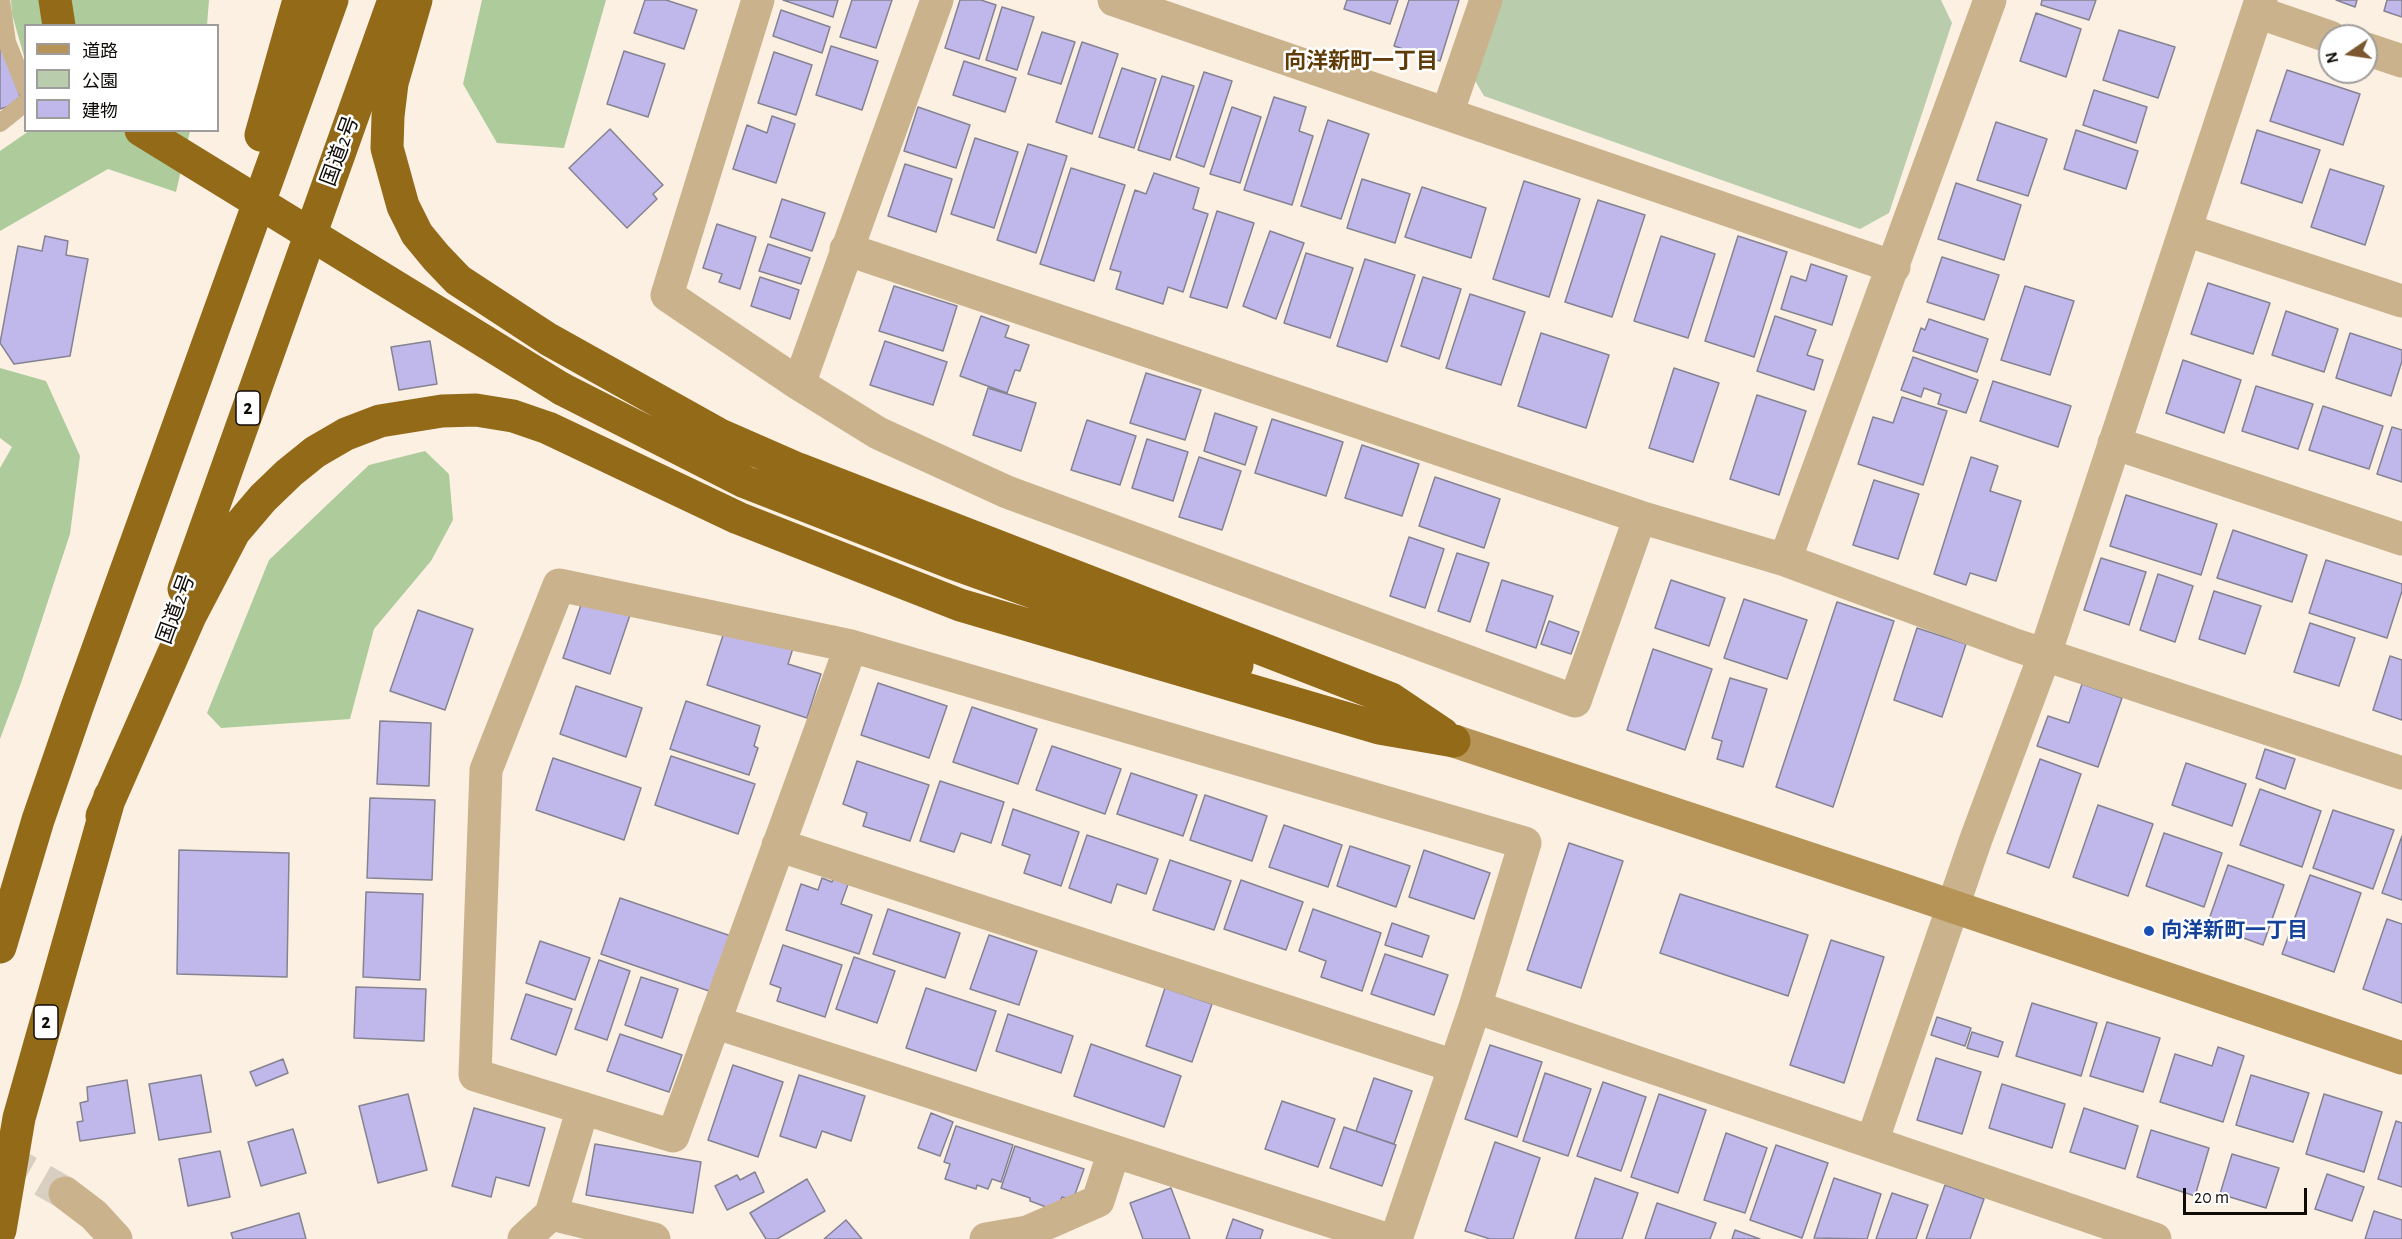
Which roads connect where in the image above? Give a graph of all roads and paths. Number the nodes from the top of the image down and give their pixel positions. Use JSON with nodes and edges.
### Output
{"nodes":[{"id":1,"x":1,"y":0,"type":"edge"},
{"id":2,"x":55,"y":0,"type":"edge"},
{"id":3,"x":299,"y":0,"type":"edge"},
{"id":4,"x":332,"y":0,"type":"edge"},
{"id":5,"x":394,"y":0,"type":"edge"},
{"id":6,"x":416,"y":0,"type":"edge"},
{"id":7,"x":759,"y":0,"type":"edge"},
{"id":8,"x":937,"y":0,"type":"edge"},
{"id":9,"x":1114,"y":0,"type":"edge"},
{"id":10,"x":1486,"y":0,"type":"edge"},
{"id":11,"x":1990,"y":0,"type":"edge"},
{"id":12,"x":2259,"y":6,"type":"edge"},
{"id":13,"x":59,"y":24,"type":"edge"},
{"id":14,"x":2318,"y":32,"type":"edge"},
{"id":15,"x":2378,"y":53,"type":"edge"},
{"id":16,"x":2402,"y":61,"type":"edge"},
{"id":17,"x":24,"y":84,"type":"edge"},
{"id":18,"x":24,"y":104,"type":"edge"},
{"id":19,"x":1447,"y":114,"type":"junction"},
{"id":20,"x":0,"y":123,"type":"edge"},
{"id":21,"x":144,"y":132,"type":"edge"},
{"id":22,"x":2186,"y":230,"type":"junction"},
{"id":23,"x":846,"y":249,"type":"junction"},
{"id":24,"x":1894,"y":267,"type":"junction"},
{"id":25,"x":2402,"y":301,"type":"edge"},
{"id":26,"x":799,"y":384,"type":"junction"},
{"id":27,"x":178,"y":422,"type":"junction"},
{"id":28,"x":2114,"y":443,"type":"junction"},
{"id":29,"x":1640,"y":517,"type":"junction"},
{"id":30,"x":2402,"y":539,"type":"edge"},
{"id":31,"x":1785,"y":560,"type":"junction"},
{"id":32,"x":851,"y":646,"type":"junction"},
{"id":33,"x":2045,"y":654,"type":"junction"},
{"id":34,"x":1454,"y":741,"type":"junction"},
{"id":35,"x":2402,"y":773,"type":"edge"},
{"id":36,"x":102,"y":816,"type":"junction"},
{"id":37,"x":778,"y":845,"type":"junction"},
{"id":38,"x":1953,"y":907,"type":"junction"},
{"id":39,"x":0,"y":947,"type":"edge"},
{"id":40,"x":1474,"y":1007,"type":"junction"},
{"id":41,"x":714,"y":1022,"type":"junction"},
{"id":42,"x":2402,"y":1058,"type":"edge"},
{"id":43,"x":1454,"y":1066,"type":"junction"},
{"id":44,"x":583,"y":1108,"type":"junction"},
{"id":45,"x":1872,"y":1143,"type":"junction"},
{"id":46,"x":1114,"y":1151,"type":"junction"},
{"id":47,"x":65,"y":1193,"type":"tunnel mouth"},
{"id":48,"x":551,"y":1214,"type":"junction"},
{"id":49,"x":0,"y":1230,"type":"edge"},
{"id":50,"x":116,"y":1239,"type":"edge"},
{"id":51,"x":524,"y":1239,"type":"edge"},
{"id":52,"x":654,"y":1239,"type":"edge"},
{"id":53,"x":986,"y":1239,"type":"edge"},
{"id":54,"x":1386,"y":1239,"type":"edge"},
{"id":55,"x":1396,"y":1239,"type":"edge"},
{"id":56,"x":2155,"y":1239,"type":"edge"}],
"edges":[{"from":1,"to":17,"type":"lane"},
{"from":2,"to":13,"type":"highway"},
{"from":3,"to":27,"type":"highway"},
{"from":4,"to":27,"type":"highway"},
{"from":5,"to":36,"type":"highway","name":"国道2号","number":"2"},
{"from":6,"to":34,"type":"highway"},
{"from":7,"to":26,"type":"street"},
{"from":8,"to":23,"type":"street"},
{"from":9,"to":19,"type":"street"},
{"from":10,"to":19,"type":"street"},
{"from":11,"to":24,"type":"street"},
{"from":12,"to":14,"type":"street"},
{"from":12,"to":22,"type":"street"},
{"from":15,"to":16,"type":"street"},
{"from":18,"to":20,"type":"lane"},
{"from":19,"to":24,"type":"street"},
{"from":21,"to":34,"type":"highway","bridge":true},
{"from":22,"to":25,"type":"street"},
{"from":22,"to":28,"type":"street"},
{"from":23,"to":26,"type":"street"},
{"from":23,"to":29,"type":"street"},
{"from":24,"to":31,"type":"street"},
{"from":26,"to":29,"type":"street"},
{"from":27,"to":39,"type":"highway"},
{"from":28,"to":30,"type":"street"},
{"from":28,"to":33,"type":"street"},
{"from":29,"to":31,"type":"street"},
{"from":31,"to":33,"type":"street"},
{"from":32,"to":37,"type":"street"},
{"from":32,"to":40,"type":"street"},
{"from":32,"to":44,"type":"street"},
{"from":33,"to":35,"type":"street"},
{"from":33,"to":38,"type":"street"},
{"from":34,"to":36,"type":"highway"},
{"from":34,"to":38,"type":"street"},
{"from":36,"to":49,"type":"highway","name":"国道2号","number":"2"},
{"from":37,"to":41,"type":"street"},
{"from":37,"to":43,"type":"street"},
{"from":38,"to":42,"type":"street"},
{"from":38,"to":45,"type":"street"},
{"from":40,"to":43,"type":"street"},
{"from":40,"to":45,"type":"street"},
{"from":41,"to":44,"type":"street"},
{"from":41,"to":46,"type":"street"},
{"from":43,"to":55,"type":"street"},
{"from":44,"to":48,"type":"street"},
{"from":45,"to":56,"type":"street"},
{"from":46,"to":53,"type":"street"},
{"from":46,"to":54,"type":"street"},
{"from":47,"to":50,"type":"street"},
{"from":48,"to":51,"type":"street"},
{"from":48,"to":52,"type":"street"}]}
